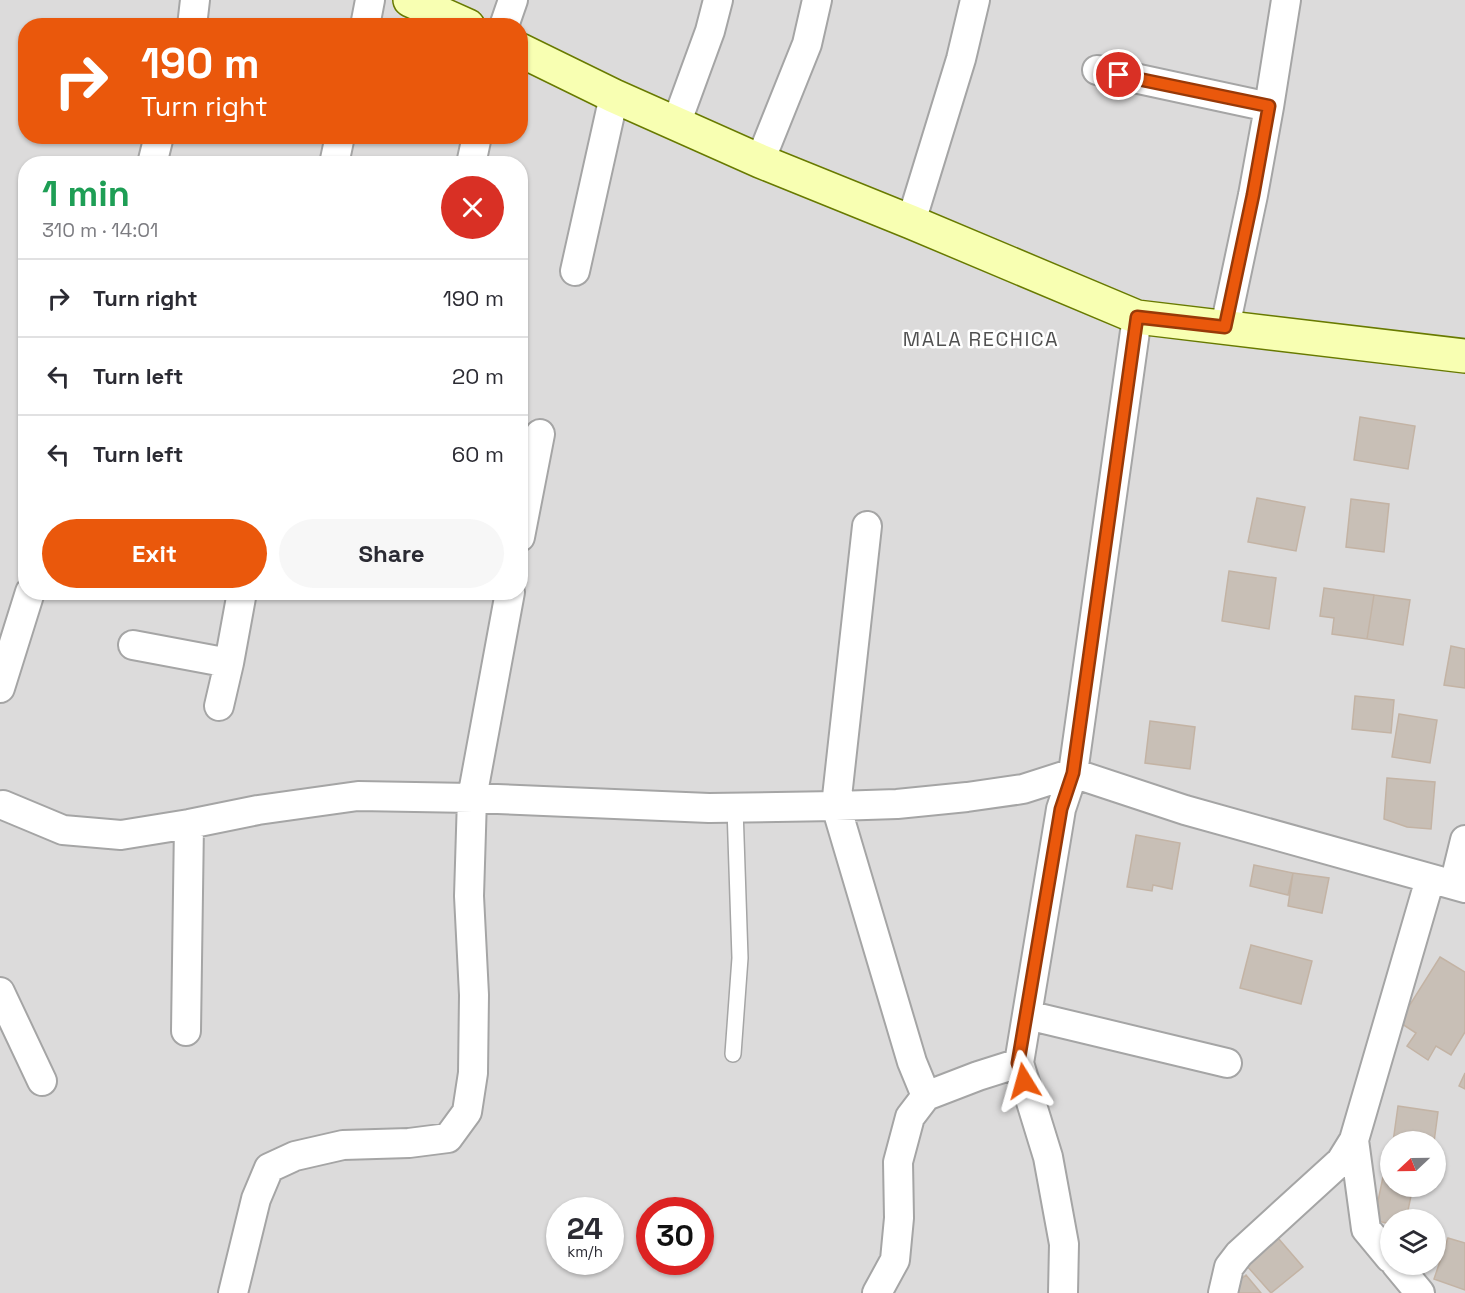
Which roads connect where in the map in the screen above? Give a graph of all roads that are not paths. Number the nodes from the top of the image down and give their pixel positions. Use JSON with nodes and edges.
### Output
{"nodes":[{"id":1,"x":195,"y":0,"type":"edge"},
{"id":2,"x":370,"y":0,"type":"edge"},
{"id":3,"x":410,"y":0,"type":"edge"},
{"id":4,"x":513,"y":0,"type":"edge"},
{"id":5,"x":718,"y":0,"type":"edge"},
{"id":6,"x":818,"y":0,"type":"edge"},
{"id":7,"x":975,"y":0,"type":"edge"},
{"id":8,"x":1286,"y":0,"type":"edge"},
{"id":9,"x":193,"y":18,"type":"edge"},
{"id":10,"x":367,"y":18,"type":"edge"},
{"id":11,"x":450,"y":18,"type":"edge"},
{"id":12,"x":507,"y":18,"type":"edge"},
{"id":13,"x":528,"y":54,"type":"edge"},
{"id":14,"x":1097,"y":70,"type":"dead end"},
{"id":15,"x":614,"y":96,"type":"junction"},
{"id":16,"x":1269,"y":106,"type":"junction"},
{"id":17,"x":676,"y":124,"type":"junction"},
{"id":18,"x":760,"y":161,"type":"junction"},
{"id":19,"x":911,"y":222,"type":"junction"},
{"id":20,"x":575,"y":271,"type":"dead end"},
{"id":21,"x":1137,"y":317,"type":"junction"},
{"id":22,"x":1225,"y":327,"type":"junction"},
{"id":23,"x":1465,"y":356,"type":"edge"},
{"id":24,"x":540,"y":434,"type":"dead end"},
{"id":25,"x":528,"y":496,"type":"edge"},
{"id":26,"x":867,"y":526,"type":"dead end"},
{"id":27,"x":28,"y":600,"type":"edge"},
{"id":28,"x":241,"y":600,"type":"edge"},
{"id":29,"x":509,"y":600,"type":"edge"},
{"id":30,"x":133,"y":645,"type":"dead end"},
{"id":31,"x":229,"y":663,"type":"junction"},
{"id":32,"x":0,"y":688,"type":"edge"},
{"id":33,"x":219,"y":706,"type":"dead end"},
{"id":34,"x":1073,"y":773,"type":"junction"},
{"id":35,"x":472,"y":798,"type":"junction"},
{"id":36,"x":1,"y":806,"type":"edge"},
{"id":37,"x":836,"y":806,"type":"junction"},
{"id":38,"x":735,"y":808,"type":"junction"},
{"id":39,"x":189,"y":824,"type":"junction"},
{"id":40,"x":1465,"y":840,"type":"edge"},
{"id":41,"x":1450,"y":884,"type":"edge"},
{"id":42,"x":0,"y":992,"type":"edge"},
{"id":43,"x":1027,"y":1015,"type":"junction"},
{"id":44,"x":186,"y":1031,"type":"dead end"},
{"id":45,"x":733,"y":1054,"type":"dead end"},
{"id":46,"x":1227,"y":1062,"type":"dead end"},
{"id":47,"x":1018,"y":1063,"type":"junction"},
{"id":48,"x":42,"y":1082,"type":"dead end"},
{"id":49,"x":926,"y":1096,"type":"junction"},
{"id":50,"x":1354,"y":1140,"type":"junction"},
{"id":51,"x":1380,"y":1246,"type":"edge"},
{"id":52,"x":1405,"y":1275,"type":"edge"},
{"id":53,"x":233,"y":1293,"type":"edge"},
{"id":54,"x":877,"y":1293,"type":"edge"},
{"id":55,"x":1063,"y":1293,"type":"edge"},
{"id":56,"x":1223,"y":1293,"type":"edge"},
{"id":57,"x":1420,"y":1293,"type":"edge"}],
"edges":[{"from":1,"to":9,"type":"street"},
{"from":2,"to":10,"type":"street"},
{"from":3,"to":11,"type":"main road"},
{"from":4,"to":12,"type":"street"},
{"from":5,"to":17,"type":"street"},
{"from":6,"to":18,"type":"street"},
{"from":7,"to":19,"type":"street"},
{"from":8,"to":16,"type":"street"},
{"from":13,"to":15,"type":"main road"},
{"from":14,"to":16,"type":"street"},
{"from":15,"to":17,"type":"main road"},
{"from":15,"to":20,"type":"street"},
{"from":16,"to":22,"type":"street"},
{"from":17,"to":18,"type":"main road"},
{"from":18,"to":19,"type":"main road"},
{"from":19,"to":21,"type":"main road"},
{"from":21,"to":22,"type":"main road"},
{"from":21,"to":34,"type":"street"},
{"from":22,"to":23,"type":"main road"},
{"from":24,"to":25,"type":"street"},
{"from":26,"to":37,"type":"street"},
{"from":27,"to":32,"type":"street"},
{"from":28,"to":31,"type":"street"},
{"from":29,"to":35,"type":"street"},
{"from":30,"to":31,"type":"street"},
{"from":31,"to":33,"type":"street"},
{"from":34,"to":37,"type":"street"},
{"from":34,"to":41,"type":"street"},
{"from":34,"to":43,"type":"street"},
{"from":35,"to":38,"type":"street"},
{"from":35,"to":39,"type":"street"},
{"from":35,"to":53,"type":"street"},
{"from":36,"to":39,"type":"street"},
{"from":37,"to":38,"type":"street"},
{"from":37,"to":49,"type":"street"},
{"from":38,"to":45,"type":"lane"},
{"from":39,"to":44,"type":"street"},
{"from":40,"to":41,"type":"street"},
{"from":41,"to":50,"type":"street"},
{"from":42,"to":48,"type":"street"},
{"from":43,"to":46,"type":"street"},
{"from":43,"to":47,"type":"street"},
{"from":47,"to":49,"type":"street"},
{"from":47,"to":55,"type":"street"},
{"from":49,"to":54,"type":"street"},
{"from":50,"to":51,"type":"street"},
{"from":50,"to":56,"type":"street"},
{"from":52,"to":57,"type":"street"}]}
